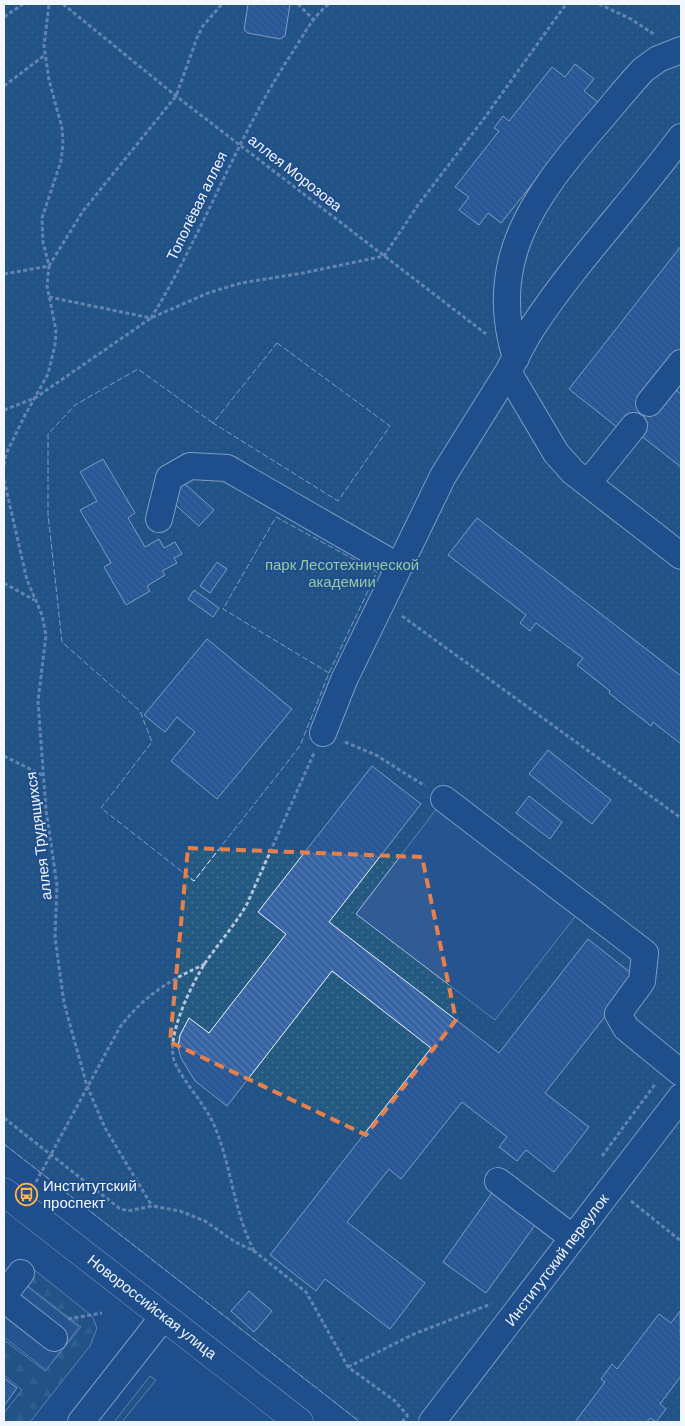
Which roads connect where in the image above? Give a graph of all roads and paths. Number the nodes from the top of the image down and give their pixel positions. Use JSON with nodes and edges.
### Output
{"nodes":[{"id":1,"x":23,"y":4,"type":"edge"},
{"id":2,"x":49,"y":4,"type":"edge"},
{"id":3,"x":63,"y":4,"type":"edge"},
{"id":4,"x":222,"y":4,"type":"edge"},
{"id":5,"x":298,"y":4,"type":"edge"},
{"id":6,"x":329,"y":4,"type":"edge"},
{"id":7,"x":566,"y":4,"type":"edge"},
{"id":8,"x":599,"y":4,"type":"edge"},
{"id":9,"x":4,"y":17,"type":"edge"},
{"id":10,"x":313,"y":19,"type":"junction"},
{"id":11,"x":678,"y":50,"type":"edge"},
{"id":12,"x":46,"y":54,"type":"junction"},
{"id":13,"x":4,"y":86,"type":"edge"},
{"id":14,"x":176,"y":96,"type":"junction"},
{"id":15,"x":681,"y":137,"type":"edge"},
{"id":16,"x":240,"y":145,"type":"junction"},
{"id":17,"x":384,"y":256,"type":"junction"},
{"id":18,"x":49,"y":266,"type":"junction"},
{"id":19,"x":4,"y":274,"type":"edge"},
{"id":20,"x":49,"y":297,"type":"junction"},
{"id":21,"x":151,"y":318,"type":"junction"},
{"id":22,"x":681,"y":363,"type":"edge"},
{"id":23,"x":512,"y":365,"type":"junction"},
{"id":24,"x":35,"y":398,"type":"junction"},
{"id":25,"x":649,"y":403,"type":"dead end"},
{"id":26,"x":4,"y":410,"type":"edge"},
{"id":27,"x":634,"y":426,"type":"dead end"},
{"id":28,"x":4,"y":465,"type":"edge"},
{"id":29,"x":4,"y":480,"type":"edge"},
{"id":30,"x":588,"y":483,"type":"junction"},
{"id":31,"x":159,"y":519,"type":"dead end"},
{"id":32,"x":681,"y":556,"type":"edge"},
{"id":33,"x":399,"y":567,"type":"junction"},
{"id":34,"x":4,"y":583,"type":"edge"},
{"id":35,"x":34,"y":600,"type":"junction"},
{"id":36,"x":382,"y":602,"type":"junction"},
{"id":37,"x":323,"y":733,"type":"junction"},
{"id":38,"x":4,"y":756,"type":"edge"},
{"id":39,"x":42,"y":775,"type":"junction"},
{"id":40,"x":444,"y":799,"type":"joint"},
{"id":41,"x":681,"y":818,"type":"edge"},
{"id":42,"x":205,"y":964,"type":"junction"},
{"id":43,"x":681,"y":1073,"type":"edge"},
{"id":44,"x":87,"y":1086,"type":"junction"},
{"id":45,"x":681,"y":1097,"type":"edge"},
{"id":46,"x":4,"y":1118,"type":"edge"},
{"id":47,"x":50,"y":1155,"type":"junction"},
{"id":48,"x":498,"y":1181,"type":"dead end"},
{"id":49,"x":36,"y":1182,"type":"dead end"},
{"id":50,"x":613,"y":1186,"type":"junction"},
{"id":51,"x":4,"y":1192,"type":"edge"},
{"id":52,"x":152,"y":1206,"type":"junction"},
{"id":53,"x":573,"y":1238,"type":"junction"},
{"id":54,"x":681,"y":1241,"type":"edge"},
{"id":55,"x":254,"y":1251,"type":"junction"},
{"id":56,"x":21,"y":1273,"type":"dead end"},
{"id":57,"x":4,"y":1295,"type":"edge"},
{"id":58,"x":4,"y":1299,"type":"edge"},
{"id":59,"x":492,"y":1303,"type":"dead end"},
{"id":60,"x":164,"y":1316,"type":"junction"},
{"id":61,"x":54,"y":1338,"type":"dead end"},
{"id":62,"x":348,"y":1367,"type":"junction"},
{"id":63,"x":81,"y":1422,"type":"edge"},
{"id":64,"x":299,"y":1422,"type":"edge"},
{"id":65,"x":413,"y":1422,"type":"edge"},
{"id":66,"x":432,"y":1422,"type":"edge"}],
"edges":[{"from":1,"to":9,"type":"path"},
{"from":2,"to":12,"type":"path"},
{"from":3,"to":14,"type":"path","name":"аллея Морозова"},
{"from":4,"to":14,"type":"path"},
{"from":5,"to":10,"type":"path"},
{"from":6,"to":10,"type":"path","name":"Тополёвая аллея"},
{"from":7,"to":17,"type":"path"},
{"from":8,"to":11,"type":"path"},
{"from":10,"to":16,"type":"path","name":"Тополёвая аллея"},
{"from":11,"to":23,"type":"street"},
{"from":12,"to":13,"type":"path"},
{"from":12,"to":18,"type":"path"},
{"from":14,"to":16,"type":"path","name":"аллея Морозова"},
{"from":14,"to":18,"type":"path"},
{"from":15,"to":23,"type":"street"},
{"from":16,"to":17,"type":"path","name":"аллея Морозова"},
{"from":16,"to":21,"type":"path","name":"Тополёвая аллея"},
{"from":17,"to":21,"type":"path"},
{"from":17,"to":23,"type":"path","name":"аллея Морозова"},
{"from":18,"to":19,"type":"path"},
{"from":18,"to":20,"type":"path"},
{"from":20,"to":21,"type":"path"},
{"from":20,"to":24,"type":"path"},
{"from":21,"to":24,"type":"path"},
{"from":22,"to":25,"type":"street"},
{"from":23,"to":30,"type":"street"},
{"from":23,"to":33,"type":"street"},
{"from":24,"to":26,"type":"path"},
{"from":24,"to":28,"type":"path"},
{"from":27,"to":30,"type":"street"},
{"from":29,"to":35,"type":"path","name":"аллея Трудящихся"},
{"from":30,"to":32,"type":"street"},
{"from":31,"to":33,"type":"street"},
{"from":33,"to":36,"type":"street"},
{"from":34,"to":35,"type":"path"},
{"from":35,"to":39,"type":"path","name":"аллея Трудящихся"},
{"from":36,"to":37,"type":"street"},
{"from":36,"to":41,"type":"path"},
{"from":37,"to":40,"type":"path"},
{"from":37,"to":42,"type":"path"},
{"from":38,"to":39,"type":"path"},
{"from":39,"to":44,"type":"path","name":"аллея Трудящихся"},
{"from":40,"to":43,"type":"street"},
{"from":42,"to":44,"type":"path"},
{"from":42,"to":55,"type":"path"},
{"from":44,"to":47,"type":"path"},
{"from":44,"to":52,"type":"path","name":"аллея Трудящихся"},
{"from":45,"to":50,"type":"street","name":"Институтский переулок"},
{"from":46,"to":47,"type":"path"},
{"from":47,"to":49,"type":"path"},
{"from":47,"to":52,"type":"path"},
{"from":48,"to":53,"type":"street"},
{"from":50,"to":53,"type":"street","name":"Институтский переулок"},
{"from":50,"to":54,"type":"path"},
{"from":51,"to":60,"type":"main road","name":"Новороссийская улица"},
{"from":52,"to":55,"type":"path"},
{"from":53,"to":66,"type":"street","name":"Институтский переулок"},
{"from":55,"to":62,"type":"path"},
{"from":56,"to":57,"type":"street"},
{"from":58,"to":61,"type":"street"},
{"from":59,"to":62,"type":"path"},
{"from":60,"to":63,"type":"street"},
{"from":60,"to":64,"type":"main road","name":"Новороссийская улица"},
{"from":62,"to":65,"type":"path"}]}
